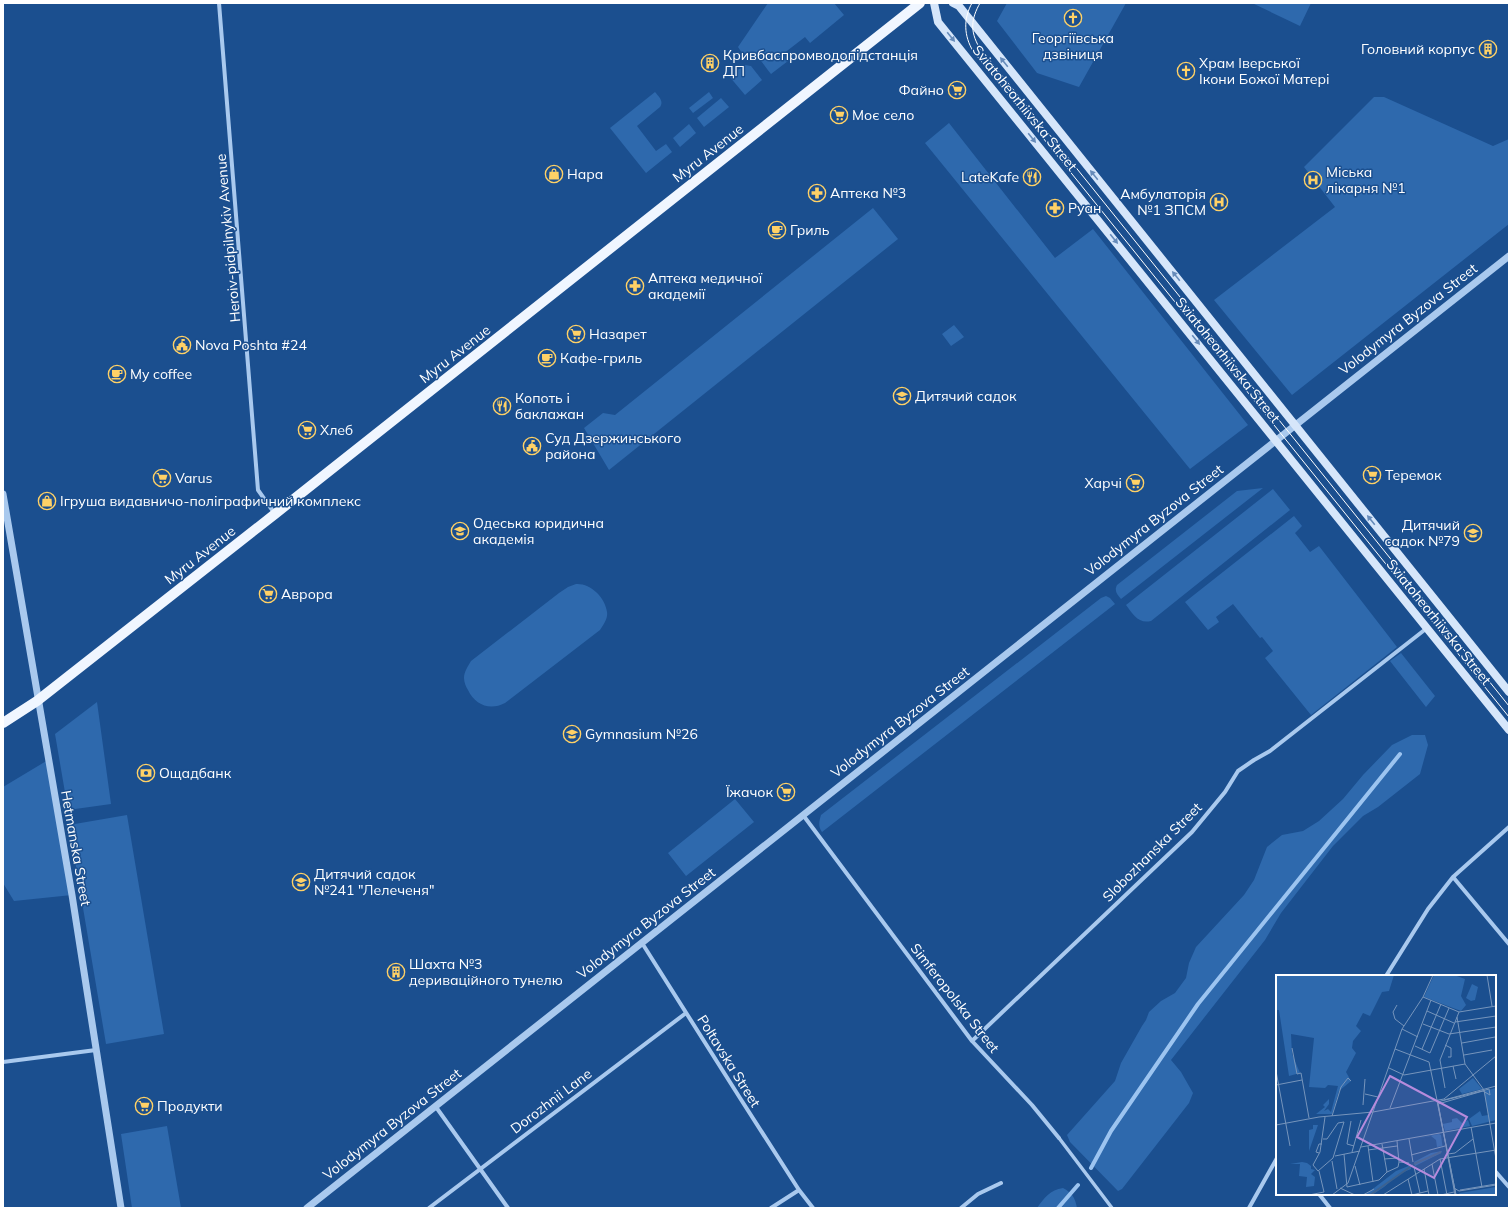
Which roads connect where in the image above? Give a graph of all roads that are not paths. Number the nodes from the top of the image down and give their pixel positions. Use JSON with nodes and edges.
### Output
{"nodes":[{"id":1,"x":220,"y":3,"type":"edge"},
{"id":2,"x":920,"y":3,"type":"edge"},
{"id":3,"x":934,"y":3,"type":"edge"},
{"id":4,"x":953,"y":3,"type":"edge"},
{"id":5,"x":1509,"y":256,"type":"edge"},
{"id":6,"x":1295,"y":425,"type":"junction"},
{"id":7,"x":1276,"y":440,"type":"junction"},
{"id":8,"x":3,"y":494,"type":"edge"},
{"id":9,"x":275,"y":514,"type":"junction"},
{"id":10,"x":1427,"y":628,"type":"junction"},
{"id":11,"x":1509,"y":692,"type":"edge"},
{"id":12,"x":38,"y":701,"type":"junction"},
{"id":13,"x":3,"y":723,"type":"edge"},
{"id":14,"x":1509,"y":730,"type":"edge"},
{"id":15,"x":803,"y":815,"type":"junction"},
{"id":16,"x":1509,"y":827,"type":"edge"},
{"id":17,"x":1453,"y":877,"type":"junction"},
{"id":18,"x":642,"y":943,"type":"junction"},
{"id":19,"x":1509,"y":944,"type":"edge"},
{"id":20,"x":1387,"y":975,"type":"edge"},
{"id":21,"x":686,"y":1013,"type":"junction"},
{"id":22,"x":972,"y":1041,"type":"junction"},
{"id":23,"x":96,"y":1050,"type":"junction"},
{"id":24,"x":3,"y":1062,"type":"edge"},
{"id":25,"x":436,"y":1107,"type":"junction"},
{"id":26,"x":1058,"y":1138,"type":"joint"},
{"id":27,"x":1276,"y":1160,"type":"edge"},
{"id":28,"x":479,"y":1168,"type":"junction"},
{"id":29,"x":1496,"y":1171,"type":"edge"},
{"id":30,"x":1001,"y":1183,"type":"dead end"},
{"id":31,"x":1509,"y":1187,"type":"edge"},
{"id":32,"x":799,"y":1190,"type":"junction"},
{"id":33,"x":1320,"y":1195,"type":"edge"},
{"id":34,"x":121,"y":1208,"type":"edge"},
{"id":35,"x":307,"y":1208,"type":"edge"},
{"id":36,"x":429,"y":1208,"type":"edge"},
{"id":37,"x":508,"y":1208,"type":"edge"},
{"id":38,"x":771,"y":1208,"type":"edge"},
{"id":39,"x":813,"y":1208,"type":"edge"},
{"id":40,"x":961,"y":1208,"type":"edge"},
{"id":41,"x":1112,"y":1208,"type":"edge"},
{"id":42,"x":1249,"y":1208,"type":"edge"},
{"id":43,"x":1330,"y":1208,"type":"edge"}],
"edges":[{"from":1,"to":9,"type":"street","name":"Heroiv-pidpilnykiv Avenue"},
{"from":2,"to":9,"type":"main road","name":"Myru Avenue"},
{"from":3,"to":7,"type":"main road","name":"Sviatoheorhiivska Street","one_way":true},
{"from":6,"to":4,"type":"main road","name":"Sviatoheorhiivska Street","one_way":true},
{"from":5,"to":6,"type":"street","name":"Volodymyra Byzova Street"},
{"from":6,"to":7,"type":"street","name":"Volodymyra Byzova Street"},
{"from":11,"to":6,"type":"main road","name":"Sviatoheorhiivska Street","one_way":true},
{"from":7,"to":10,"type":"main road","name":"Sviatoheorhiivska Street"},
{"from":7,"to":15,"type":"street","name":"Volodymyra Byzova Street"},
{"from":8,"to":12,"type":"street","name":"Hetmanska Street"},
{"from":9,"to":12,"type":"main road","name":"Myru Avenue"},
{"from":10,"to":14,"type":"main road","name":"Sviatoheorhiivska Street"},
{"from":10,"to":22,"type":"street","name":"Slobozhanska Street"},
{"from":12,"to":13,"type":"main road","name":"Myru Avenue"},
{"from":12,"to":23,"type":"street","name":"Hetmanska Street"},
{"from":15,"to":18,"type":"street","name":"Volodymyra Byzova Street"},
{"from":15,"to":22,"type":"street","name":"Simferopolska Street"},
{"from":16,"to":17,"type":"street"},
{"from":17,"to":19,"type":"street"},
{"from":17,"to":20,"type":"street"},
{"from":18,"to":21,"type":"street","name":"Poltavska Street"},
{"from":18,"to":25,"type":"street","name":"Volodymyra Byzova Street"},
{"from":21,"to":28,"type":"street","name":"Dorozhnii Lane"},
{"from":21,"to":32,"type":"street","name":"Poltavska Street"},
{"from":22,"to":26,"type":"street","name":"Simferopolska Street"},
{"from":23,"to":24,"type":"street"},
{"from":23,"to":34,"type":"street","name":"Hetmanska Street"},
{"from":25,"to":28,"type":"street"},
{"from":25,"to":35,"type":"street","name":"Volodymyra Byzova Street"},
{"from":26,"to":41,"type":"street","name":"Simferopolska Street"},
{"from":27,"to":42,"type":"street"},
{"from":28,"to":36,"type":"street","name":"Dorozhnii Lane"},
{"from":28,"to":37,"type":"street"},
{"from":29,"to":31,"type":"street"},
{"from":30,"to":40,"type":"street"},
{"from":32,"to":38,"type":"street"},
{"from":32,"to":39,"type":"street","name":"Poltavska Street"},
{"from":33,"to":43,"type":"street"}]}
